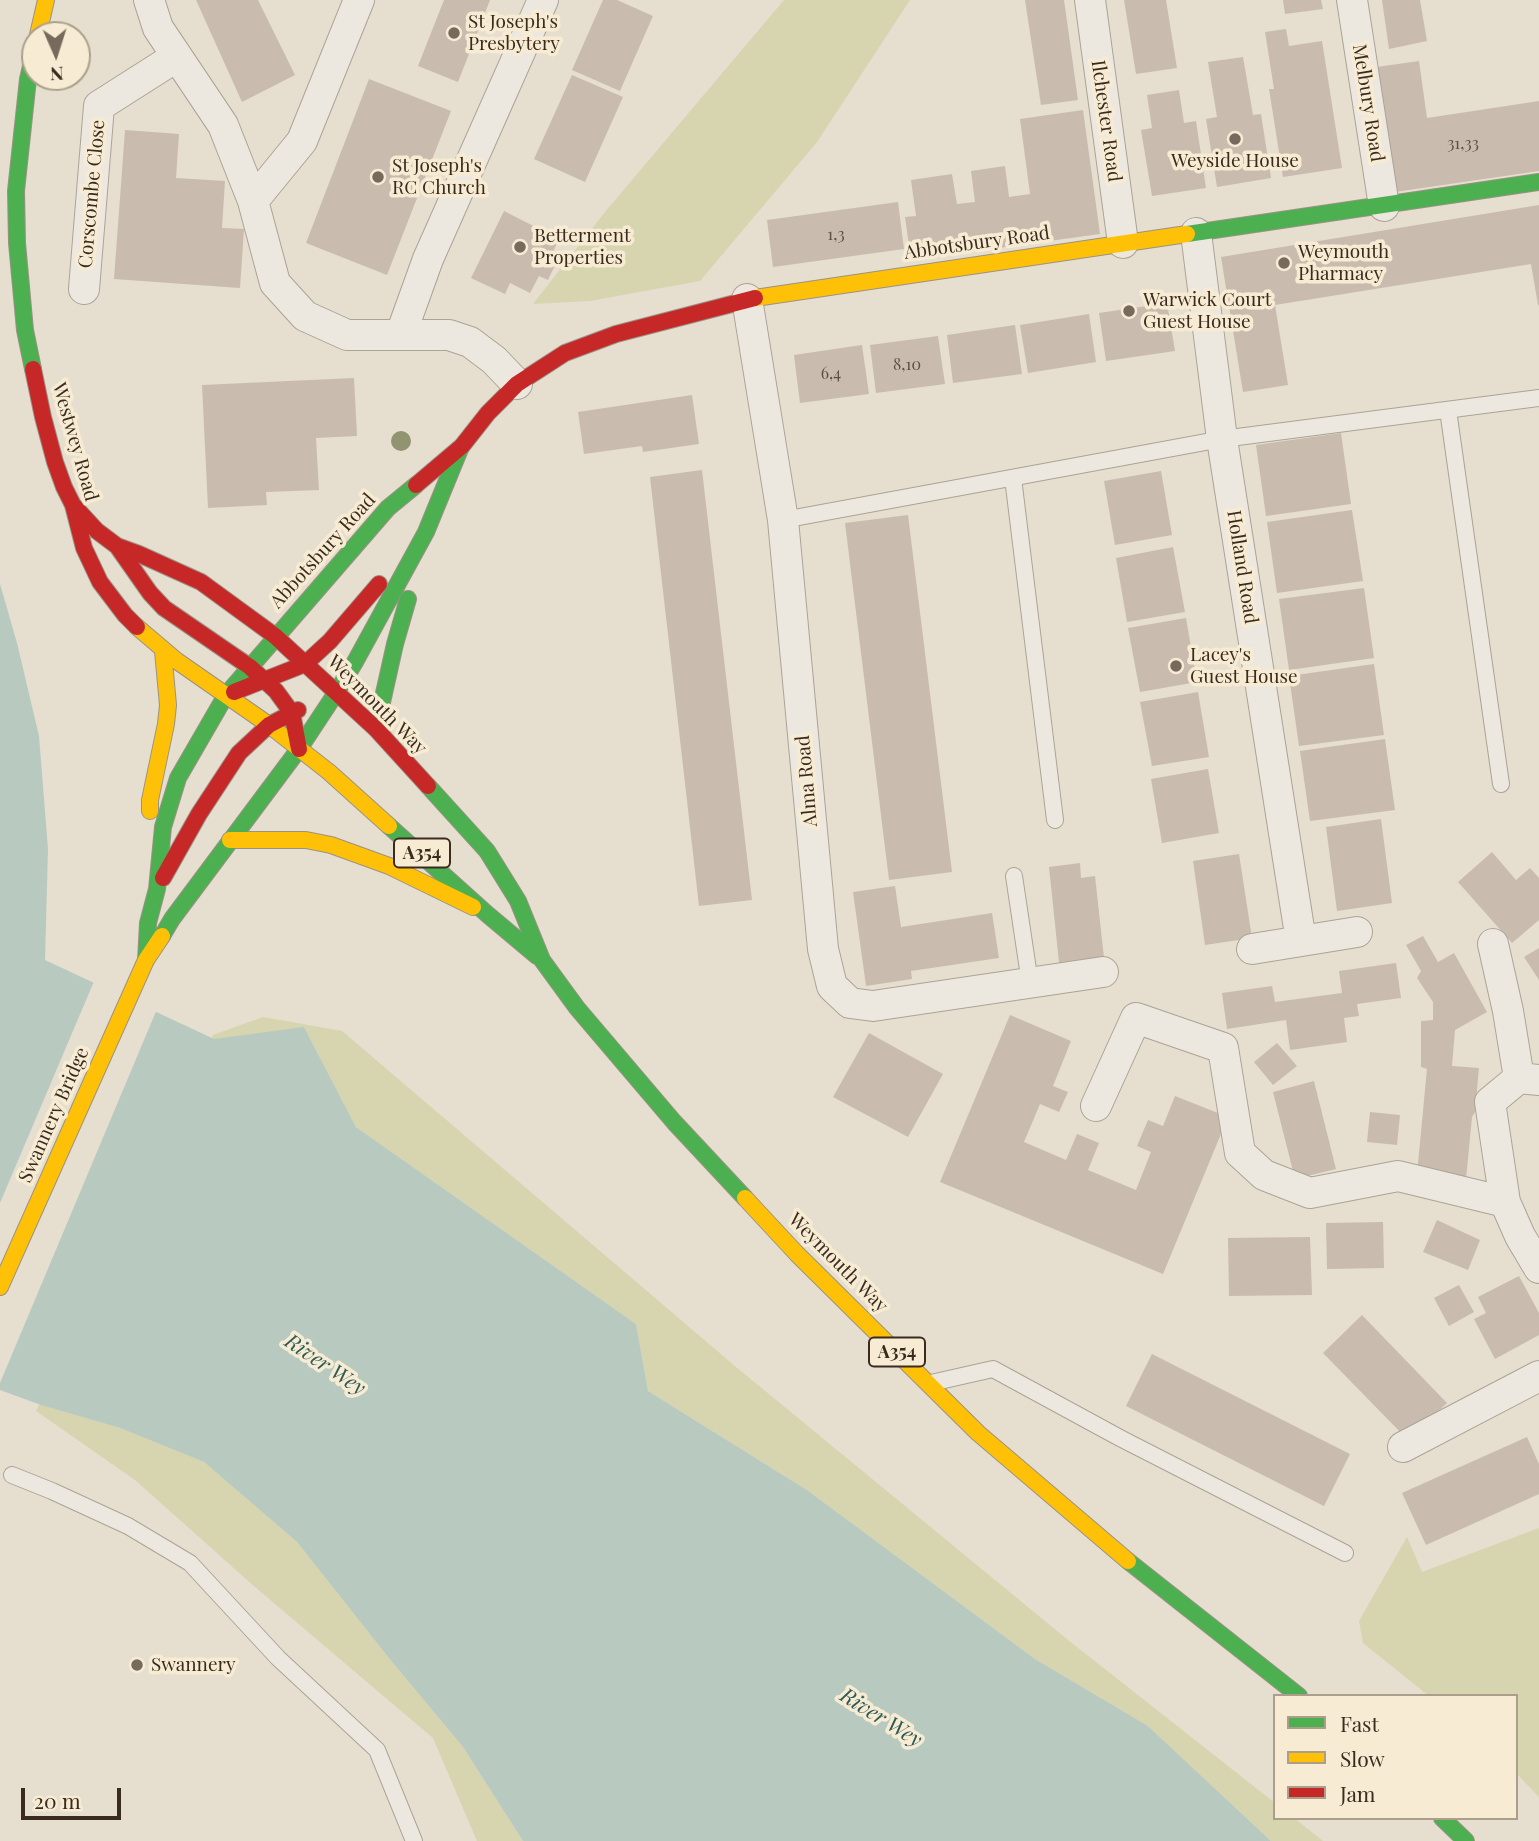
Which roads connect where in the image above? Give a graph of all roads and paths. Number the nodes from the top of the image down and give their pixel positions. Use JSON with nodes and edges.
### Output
{"nodes":[{"id":1,"x":46,"y":0,"type":"edge"},
{"id":2,"x":149,"y":0,"type":"edge"},
{"id":3,"x":359,"y":0,"type":"edge"},
{"id":4,"x":543,"y":0,"type":"edge"},
{"id":5,"x":1090,"y":0,"type":"edge"},
{"id":6,"x":1352,"y":0,"type":"edge"},
{"id":7,"x":41,"y":21,"type":"edge"},
{"id":8,"x":176,"y":57,"type":"junction"},
{"id":9,"x":27,"y":91,"type":"edge"},
{"id":10,"x":1539,"y":182,"type":"edge"},
{"id":11,"x":253,"y":201,"type":"junction"},
{"id":12,"x":1384,"y":205,"type":"junction"},
{"id":13,"x":1196,"y":233,"type":"junction"},
{"id":14,"x":1123,"y":243,"type":"junction"},
{"id":15,"x":84,"y":289,"type":"dead end"},
{"id":16,"x":747,"y":299,"type":"junction"},
{"id":17,"x":401,"y":334,"type":"junction"},
{"id":18,"x":517,"y":384,"type":"junction"},
{"id":19,"x":1539,"y":398,"type":"edge"},
{"id":20,"x":1448,"y":410,"type":"junction"},
{"id":21,"x":1222,"y":439,"type":"junction"},
{"id":22,"x":462,"y":446,"type":"junction"},
{"id":23,"x":1013,"y":478,"type":"junction"},
{"id":24,"x":72,"y":505,"type":"junction"},
{"id":25,"x":783,"y":520,"type":"junction"},
{"id":26,"x":426,"y":533,"type":"junction"},
{"id":27,"x":117,"y":547,"type":"junction"},
{"id":28,"x":275,"y":636,"type":"junction"},
{"id":29,"x":163,"y":651,"type":"junction"},
{"id":30,"x":305,"y":664,"type":"junction"},
{"id":31,"x":250,"y":667,"type":"junction"},
{"id":32,"x":266,"y":680,"type":"junction"},
{"id":33,"x":337,"y":693,"type":"junction"},
{"id":34,"x":226,"y":695,"type":"junction"},
{"id":35,"x":326,"y":708,"type":"junction"},
{"id":36,"x":292,"y":713,"type":"junction"},
{"id":37,"x":370,"y":724,"type":"junction"},
{"id":38,"x":269,"y":725,"type":"junction"},
{"id":39,"x":299,"y":749,"type":"junction"},
{"id":40,"x":1502,"y":784,"type":"dead end"},
{"id":41,"x":1055,"y":820,"type":"dead end"},
{"id":42,"x":230,"y":841,"type":"junction"},
{"id":43,"x":1014,"y":876,"type":"dead end"},
{"id":44,"x":157,"y":889,"type":"junction"},
{"id":45,"x":487,"y":914,"type":"junction"},
{"id":46,"x":1357,"y":932,"type":"dead end"},
{"id":47,"x":1301,"y":941,"type":"junction"},
{"id":48,"x":1493,"y":944,"type":"dead end"},
{"id":49,"x":1252,"y":949,"type":"dead end"},
{"id":50,"x":146,"y":960,"type":"junction"},
{"id":51,"x":542,"y":960,"type":"junction"},
{"id":52,"x":1102,"y":972,"type":"dead end"},
{"id":53,"x":1030,"y":983,"type":"junction"},
{"id":54,"x":1529,"y":1079,"type":"edge"},
{"id":55,"x":1096,"y":1106,"type":"dead end"},
{"id":56,"x":1505,"y":1202,"type":"junction"},
{"id":57,"x":1539,"y":1268,"type":"edge"},
{"id":58,"x":0,"y":1287,"type":"edge"},
{"id":59,"x":1539,"y":1376,"type":"edge"},
{"id":60,"x":929,"y":1384,"type":"junction"},
{"id":61,"x":1403,"y":1447,"type":"dead end"},
{"id":62,"x":12,"y":1475,"type":"dead end"},
{"id":63,"x":1345,"y":1553,"type":"dead end"},
{"id":64,"x":1296,"y":1694,"type":"edge"},
{"id":65,"x":1444,"y":1820,"type":"edge"},
{"id":66,"x":414,"y":1841,"type":"edge"},
{"id":67,"x":1466,"y":1841,"type":"edge"}],
"edges":[{"from":1,"to":7,"type":"main road"},
{"from":2,"to":8,"type":"street"},
{"from":3,"to":11,"type":"street"},
{"from":4,"to":17,"type":"street"},
{"from":5,"to":14,"type":"street","name":"Ilchester Road"},
{"from":6,"to":12,"type":"street","name":"Melbury Road"},
{"from":8,"to":11,"type":"street"},
{"from":8,"to":15,"type":"street","name":"Corscombe Close"},
{"from":9,"to":24,"type":"main road","name":"Westwey Road","number":"A354"},
{"from":10,"to":12,"type":"main road","name":"Abbotsbury Road"},
{"from":11,"to":17,"type":"street"},
{"from":12,"to":13,"type":"main road","name":"Abbotsbury Road"},
{"from":13,"to":14,"type":"main road","name":"Abbotsbury Road"},
{"from":13,"to":21,"type":"street","name":"Holland Road"},
{"from":14,"to":16,"type":"main road","name":"Abbotsbury Road"},
{"from":16,"to":18,"type":"main road","name":"Abbotsbury Road"},
{"from":16,"to":25,"type":"street","name":"Alma Road"},
{"from":17,"to":18,"type":"street"},
{"from":18,"to":22,"type":"main road","name":"Abbotsbury Road"},
{"from":19,"to":20,"type":"lane"},
{"from":20,"to":21,"type":"lane"},
{"from":20,"to":40,"type":"lane"},
{"from":21,"to":23,"type":"lane"},
{"from":21,"to":47,"type":"street","name":"Holland Road"},
{"from":22,"to":26,"type":"main road","name":"Abbotsbury Road"},
{"from":22,"to":28,"type":"main road","name":"Abbotsbury Road"},
{"from":23,"to":25,"type":"lane"},
{"from":23,"to":41,"type":"lane"},
{"from":24,"to":27,"type":"main road","name":"Weymouth Way","number":"A354"},
{"from":24,"to":29,"type":"main road","name":"Westwey Road","number":"A354"},
{"from":25,"to":53,"type":"street","name":"Alma Road"},
{"from":26,"to":30,"type":"main road"},
{"from":26,"to":33,"type":"main road","name":"Abbotsbury Road"},
{"from":26,"to":37,"type":"main road"},
{"from":27,"to":28,"type":"main road","name":"Weymouth Way","number":"A354"},
{"from":27,"to":31,"type":"main road","name":"Weymouth Way","number":"A354"},
{"from":28,"to":30,"type":"main road","name":"Weymouth Way","number":"A354"},
{"from":28,"to":31,"type":"main road","name":"Abbotsbury Road"},
{"from":29,"to":34,"type":"main road","name":"Westwey Road","number":"A354"},
{"from":29,"to":44,"type":"main road"},
{"from":30,"to":32,"type":"main road"},
{"from":30,"to":33,"type":"main road","name":"Weymouth Way","number":"A354"},
{"from":31,"to":32,"type":"main road","name":"Weymouth Way","number":"A354"},
{"from":31,"to":34,"type":"main road","name":"Abbotsbury Road"},
{"from":32,"to":34,"type":"main road"},
{"from":32,"to":36,"type":"main road","name":"Weymouth Way","number":"A354"},
{"from":33,"to":35,"type":"main road","name":"Swannery Bridge"},
{"from":33,"to":37,"type":"main road","name":"Weymouth Way","number":"A354"},
{"from":34,"to":38,"type":"main road","name":"Westwey Road","number":"A354"},
{"from":34,"to":44,"type":"main road","name":"Swannery Bridge"},
{"from":35,"to":36,"type":"main road"},
{"from":35,"to":37,"type":"main road"},
{"from":35,"to":39,"type":"main road","name":"Swannery Bridge"},
{"from":36,"to":38,"type":"main road"},
{"from":36,"to":39,"type":"main road","name":"Weymouth Way","number":"A354"},
{"from":37,"to":51,"type":"main road","name":"Weymouth Way","number":"A354"},
{"from":38,"to":39,"type":"main road","name":"Westwey Road","number":"A354"},
{"from":38,"to":44,"type":"main road"},
{"from":39,"to":42,"type":"main road","name":"Swannery Bridge"},
{"from":39,"to":45,"type":"main road","name":"Weymouth Way","number":"A354"},
{"from":42,"to":45,"type":"main road"},
{"from":42,"to":50,"type":"main road","name":"Swannery Bridge"},
{"from":43,"to":53,"type":"lane"},
{"from":44,"to":50,"type":"main road","name":"Swannery Bridge"},
{"from":45,"to":51,"type":"main road","name":"Weymouth Way","number":"A354"},
{"from":46,"to":47,"type":"street"},
{"from":47,"to":49,"type":"street"},
{"from":48,"to":54,"type":"street"},
{"from":50,"to":58,"type":"main road","name":"Swannery Bridge"},
{"from":51,"to":60,"type":"main road","name":"Weymouth Way","number":"A354"},
{"from":52,"to":53,"type":"street","name":"Alma Road"},
{"from":54,"to":56,"type":"street"},
{"from":55,"to":56,"type":"street"},
{"from":56,"to":57,"type":"street"},
{"from":59,"to":61,"type":"street"},
{"from":60,"to":63,"type":"lane"},
{"from":60,"to":64,"type":"main road","name":"Weymouth Way","number":"A354"},
{"from":62,"to":66,"type":"lane"},
{"from":65,"to":67,"type":"main road"}]}
